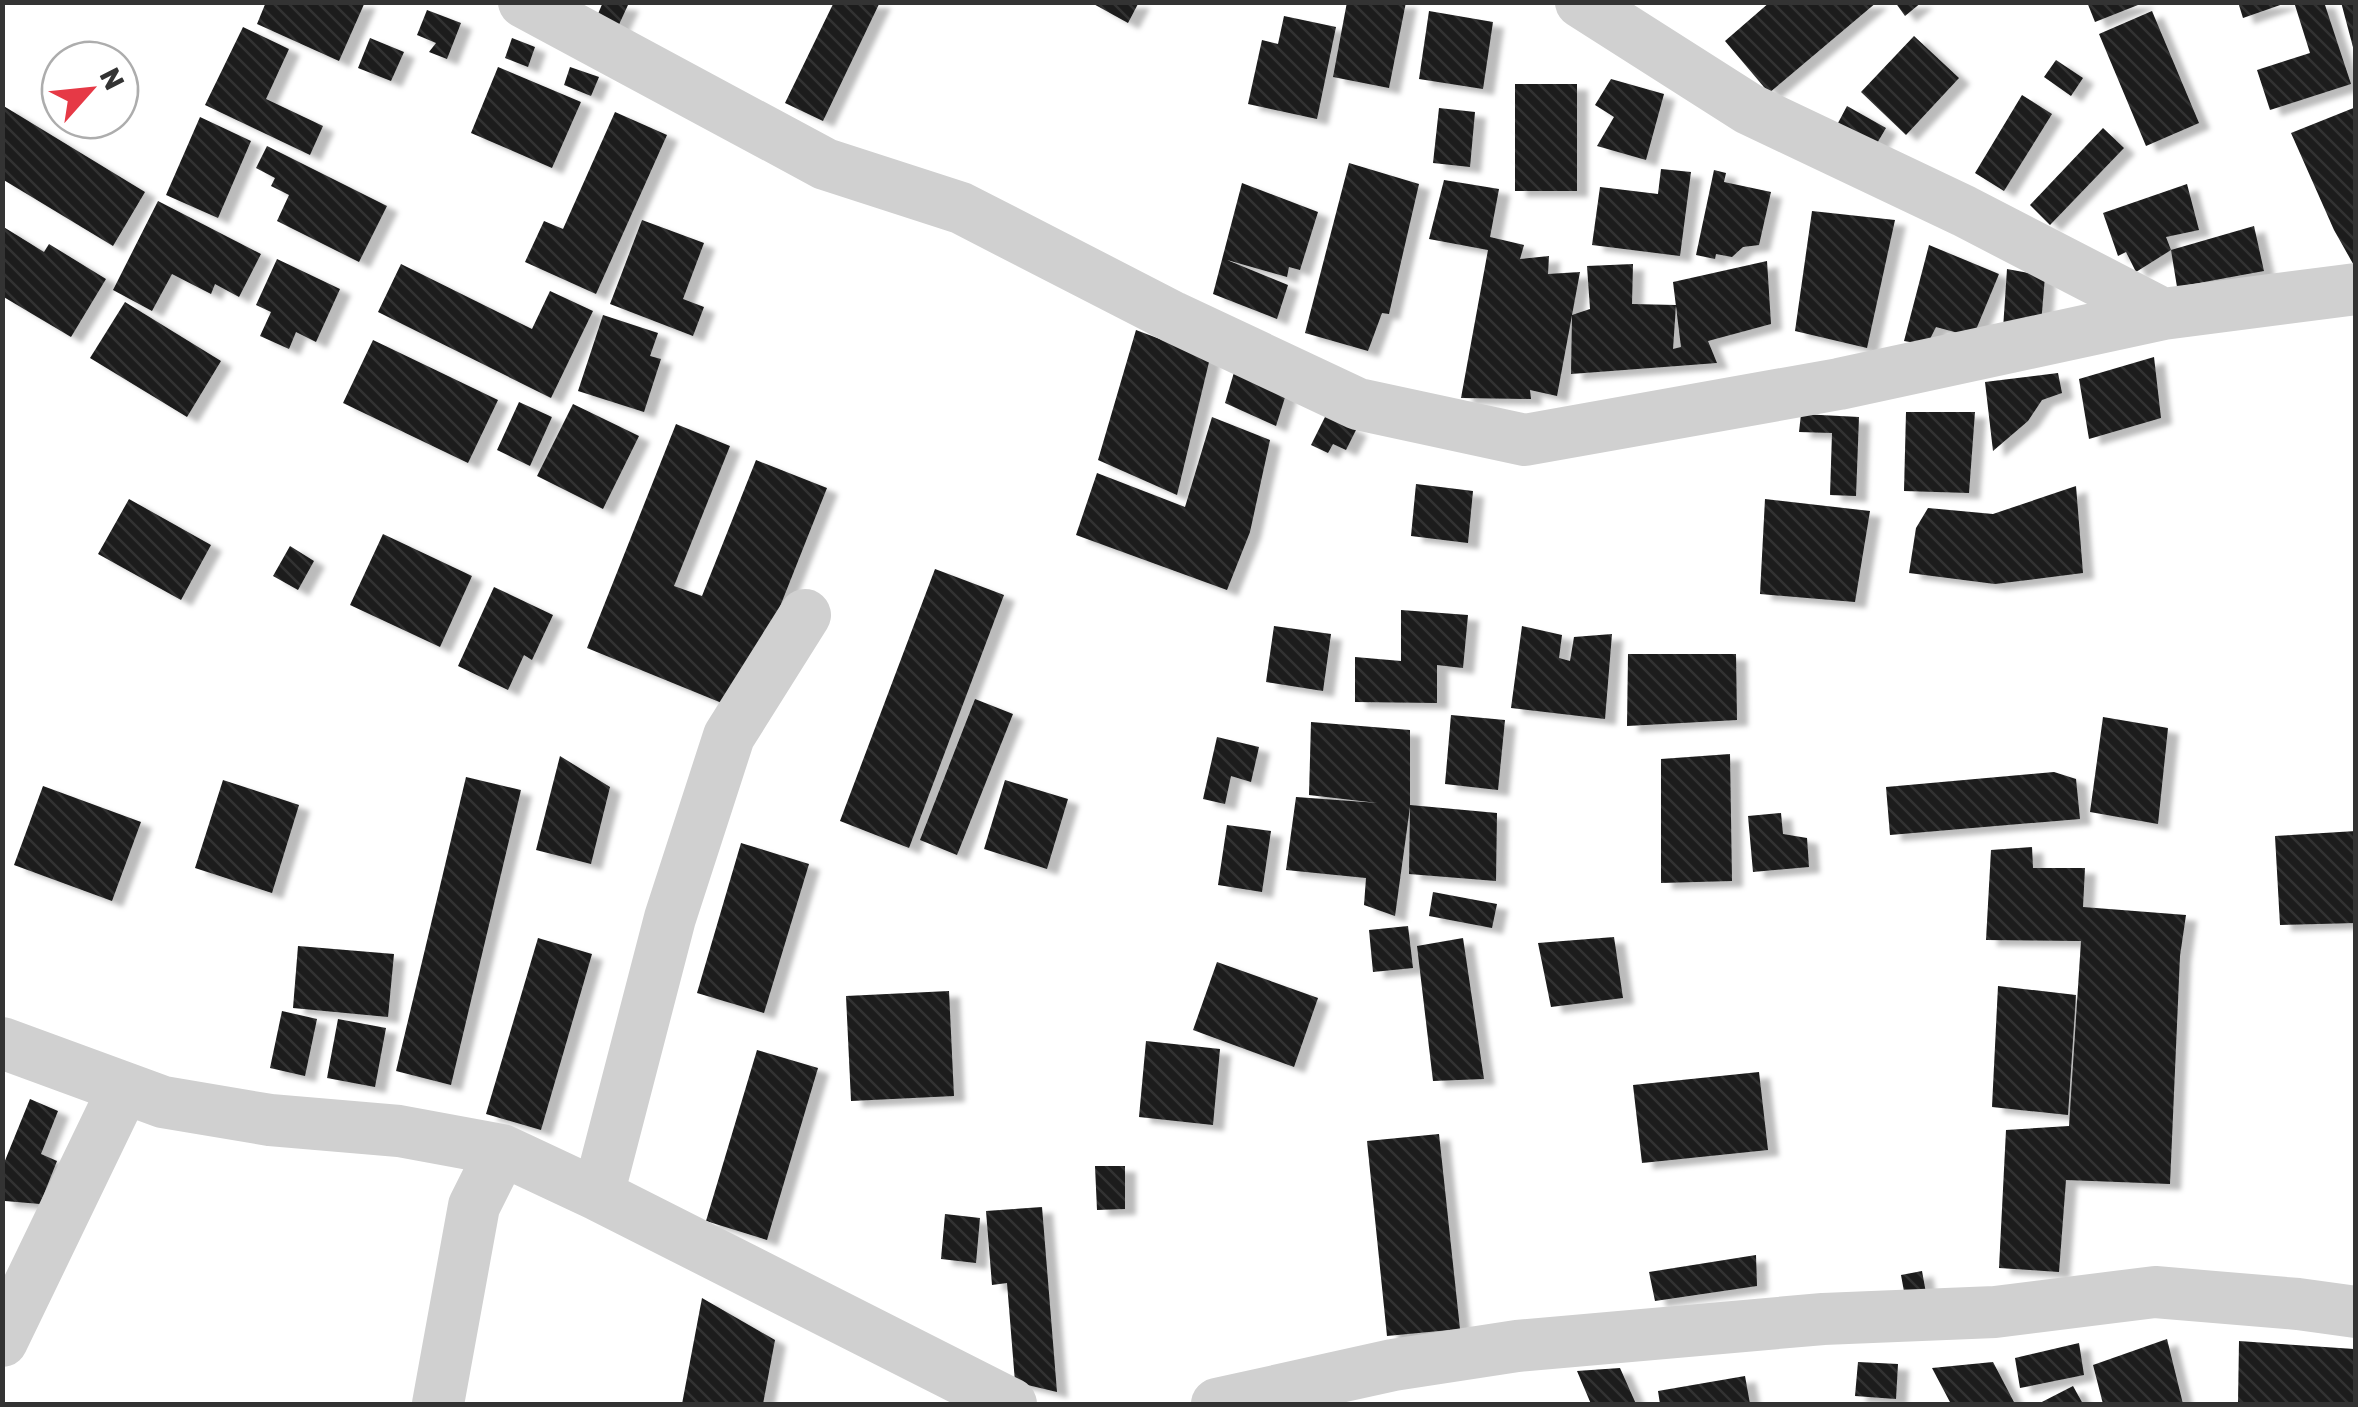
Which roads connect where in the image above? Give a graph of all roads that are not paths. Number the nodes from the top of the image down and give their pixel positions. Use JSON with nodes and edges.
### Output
{"nodes":[{"id":1,"x":524,"y":2,"type":"edge"},
{"id":2,"x":1581,"y":2,"type":"edge"},
{"id":3,"x":2356,"y":289,"type":"edge"},
{"id":4,"x":2164,"y":314,"type":"junction"},
{"id":5,"x":805,"y":615,"type":"dead end"},
{"id":6,"x":2,"y":1043,"type":"edge"},
{"id":7,"x":124,"y":1088,"type":"junction"},
{"id":8,"x":502,"y":1150,"type":"junction"},
{"id":9,"x":598,"y":1195,"type":"junction"},
{"id":10,"x":2356,"y":1312,"type":"edge"},
{"id":11,"x":2,"y":1341,"type":"edge"},
{"id":12,"x":438,"y":1404,"type":"edge"},
{"id":13,"x":1011,"y":1404,"type":"edge"},
{"id":14,"x":1217,"y":1404,"type":"edge"}],
"edges":[{"from":1,"to":4,"type":"street"},
{"from":2,"to":4,"type":"street"},
{"from":3,"to":4,"type":"street"},
{"from":5,"to":9,"type":"street"},
{"from":6,"to":7,"type":"street"},
{"from":7,"to":8,"type":"street"},
{"from":7,"to":11,"type":"street"},
{"from":8,"to":9,"type":"street"},
{"from":8,"to":12,"type":"street"},
{"from":9,"to":13,"type":"street"},
{"from":10,"to":14,"type":"street"}]}
